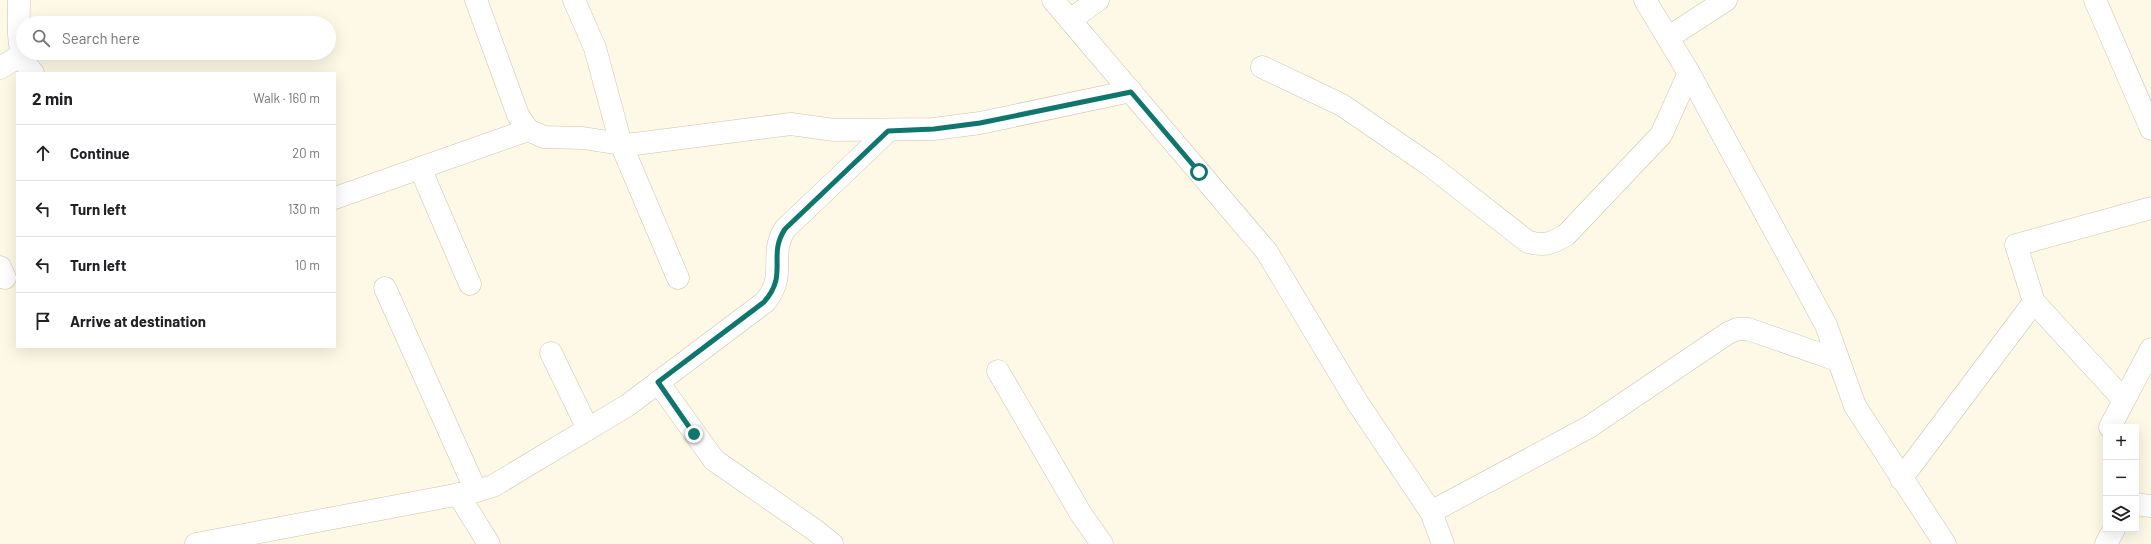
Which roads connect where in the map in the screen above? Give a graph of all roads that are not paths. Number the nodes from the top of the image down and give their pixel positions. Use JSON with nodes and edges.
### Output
{"nodes":[{"id":1,"x":19,"y":0,"type":"edge"},
{"id":2,"x":476,"y":0,"type":"edge"},
{"id":3,"x":574,"y":0,"type":"edge"},
{"id":4,"x":1053,"y":0,"type":"edge"},
{"id":5,"x":1098,"y":0,"type":"edge"},
{"id":6,"x":1645,"y":0,"type":"edge"},
{"id":7,"x":1726,"y":0,"type":"edge"},
{"id":8,"x":2095,"y":0,"type":"edge"},
{"id":9,"x":19,"y":16,"type":"edge"},
{"id":10,"x":1070,"y":20,"type":"junction"},
{"id":11,"x":1669,"y":37,"type":"junction"},
{"id":12,"x":16,"y":58,"type":"edge"},
{"id":13,"x":26,"y":60,"type":"edge"},
{"id":14,"x":1262,"y":67,"type":"dead end"},
{"id":15,"x":0,"y":68,"type":"edge"},
{"id":16,"x":32,"y":72,"type":"edge"},
{"id":17,"x":1689,"y":73,"type":"junction"},
{"id":18,"x":1131,"y":92,"type":"junction"},
{"id":19,"x":2151,"y":129,"type":"edge"},
{"id":20,"x":528,"y":130,"type":"junction"},
{"id":21,"x":888,"y":131,"type":"junction"},
{"id":22,"x":621,"y":144,"type":"junction"},
{"id":23,"x":420,"y":168,"type":"junction"},
{"id":24,"x":336,"y":198,"type":"edge"},
{"id":25,"x":2151,"y":208,"type":"edge"},
{"id":26,"x":678,"y":278,"type":"dead end"},
{"id":27,"x":470,"y":284,"type":"dead end"},
{"id":28,"x":385,"y":288,"type":"dead end"},
{"id":29,"x":2034,"y":302,"type":"junction"},
{"id":30,"x":2151,"y":349,"type":"edge"},
{"id":31,"x":551,"y":352,"type":"dead end"},
{"id":32,"x":1837,"y":360,"type":"junction"},
{"id":33,"x":998,"y":371,"type":"dead end"},
{"id":34,"x":658,"y":382,"type":"junction"},
{"id":35,"x":2124,"y":400,"type":"junction"},
{"id":36,"x":2112,"y":424,"type":"edge"},
{"id":37,"x":588,"y":429,"type":"junction"},
{"id":38,"x":1901,"y":479,"type":"junction"},
{"id":39,"x":467,"y":493,"type":"junction"},
{"id":40,"x":2139,"y":504,"type":"edge"},
{"id":41,"x":2151,"y":506,"type":"edge"},
{"id":42,"x":1431,"y":512,"type":"junction"},
{"id":43,"x":2112,"y":532,"type":"edge"},
{"id":44,"x":196,"y":544,"type":"edge"},
{"id":45,"x":489,"y":544,"type":"edge"},
{"id":46,"x":832,"y":544,"type":"edge"},
{"id":47,"x":1102,"y":544,"type":"edge"},
{"id":48,"x":1443,"y":544,"type":"edge"},
{"id":49,"x":1945,"y":544,"type":"edge"},
{"id":50,"x":2106,"y":544,"type":"edge"}],
"edges":[{"from":1,"to":9,"type":"street"},
{"from":2,"to":20,"type":"street"},
{"from":3,"to":22,"type":"street"},
{"from":4,"to":10,"type":"street"},
{"from":5,"to":10,"type":"street"},
{"from":6,"to":11,"type":"street"},
{"from":7,"to":11,"type":"street"},
{"from":8,"to":19,"type":"street"},
{"from":10,"to":18,"type":"street"},
{"from":11,"to":17,"type":"street"},
{"from":12,"to":15,"type":"street"},
{"from":13,"to":16,"type":"street"},
{"from":14,"to":17,"type":"street"},
{"from":17,"to":32,"type":"street"},
{"from":18,"to":21,"type":"street"},
{"from":18,"to":42,"type":"street"},
{"from":20,"to":22,"type":"street"},
{"from":20,"to":23,"type":"street"},
{"from":21,"to":22,"type":"street"},
{"from":21,"to":34,"type":"street"},
{"from":22,"to":26,"type":"street"},
{"from":23,"to":24,"type":"street"},
{"from":23,"to":27,"type":"street"},
{"from":25,"to":29,"type":"street"},
{"from":28,"to":39,"type":"street"},
{"from":29,"to":35,"type":"street"},
{"from":29,"to":38,"type":"street"},
{"from":30,"to":35,"type":"street"},
{"from":31,"to":37,"type":"street"},
{"from":32,"to":38,"type":"street"},
{"from":32,"to":42,"type":"street"},
{"from":33,"to":47,"type":"street"},
{"from":34,"to":37,"type":"street"},
{"from":34,"to":46,"type":"street"},
{"from":35,"to":36,"type":"street"},
{"from":37,"to":39,"type":"street"},
{"from":38,"to":49,"type":"street"},
{"from":39,"to":44,"type":"street"},
{"from":39,"to":45,"type":"street"},
{"from":40,"to":41,"type":"street"},
{"from":42,"to":48,"type":"street"},
{"from":43,"to":50,"type":"street"}]}
